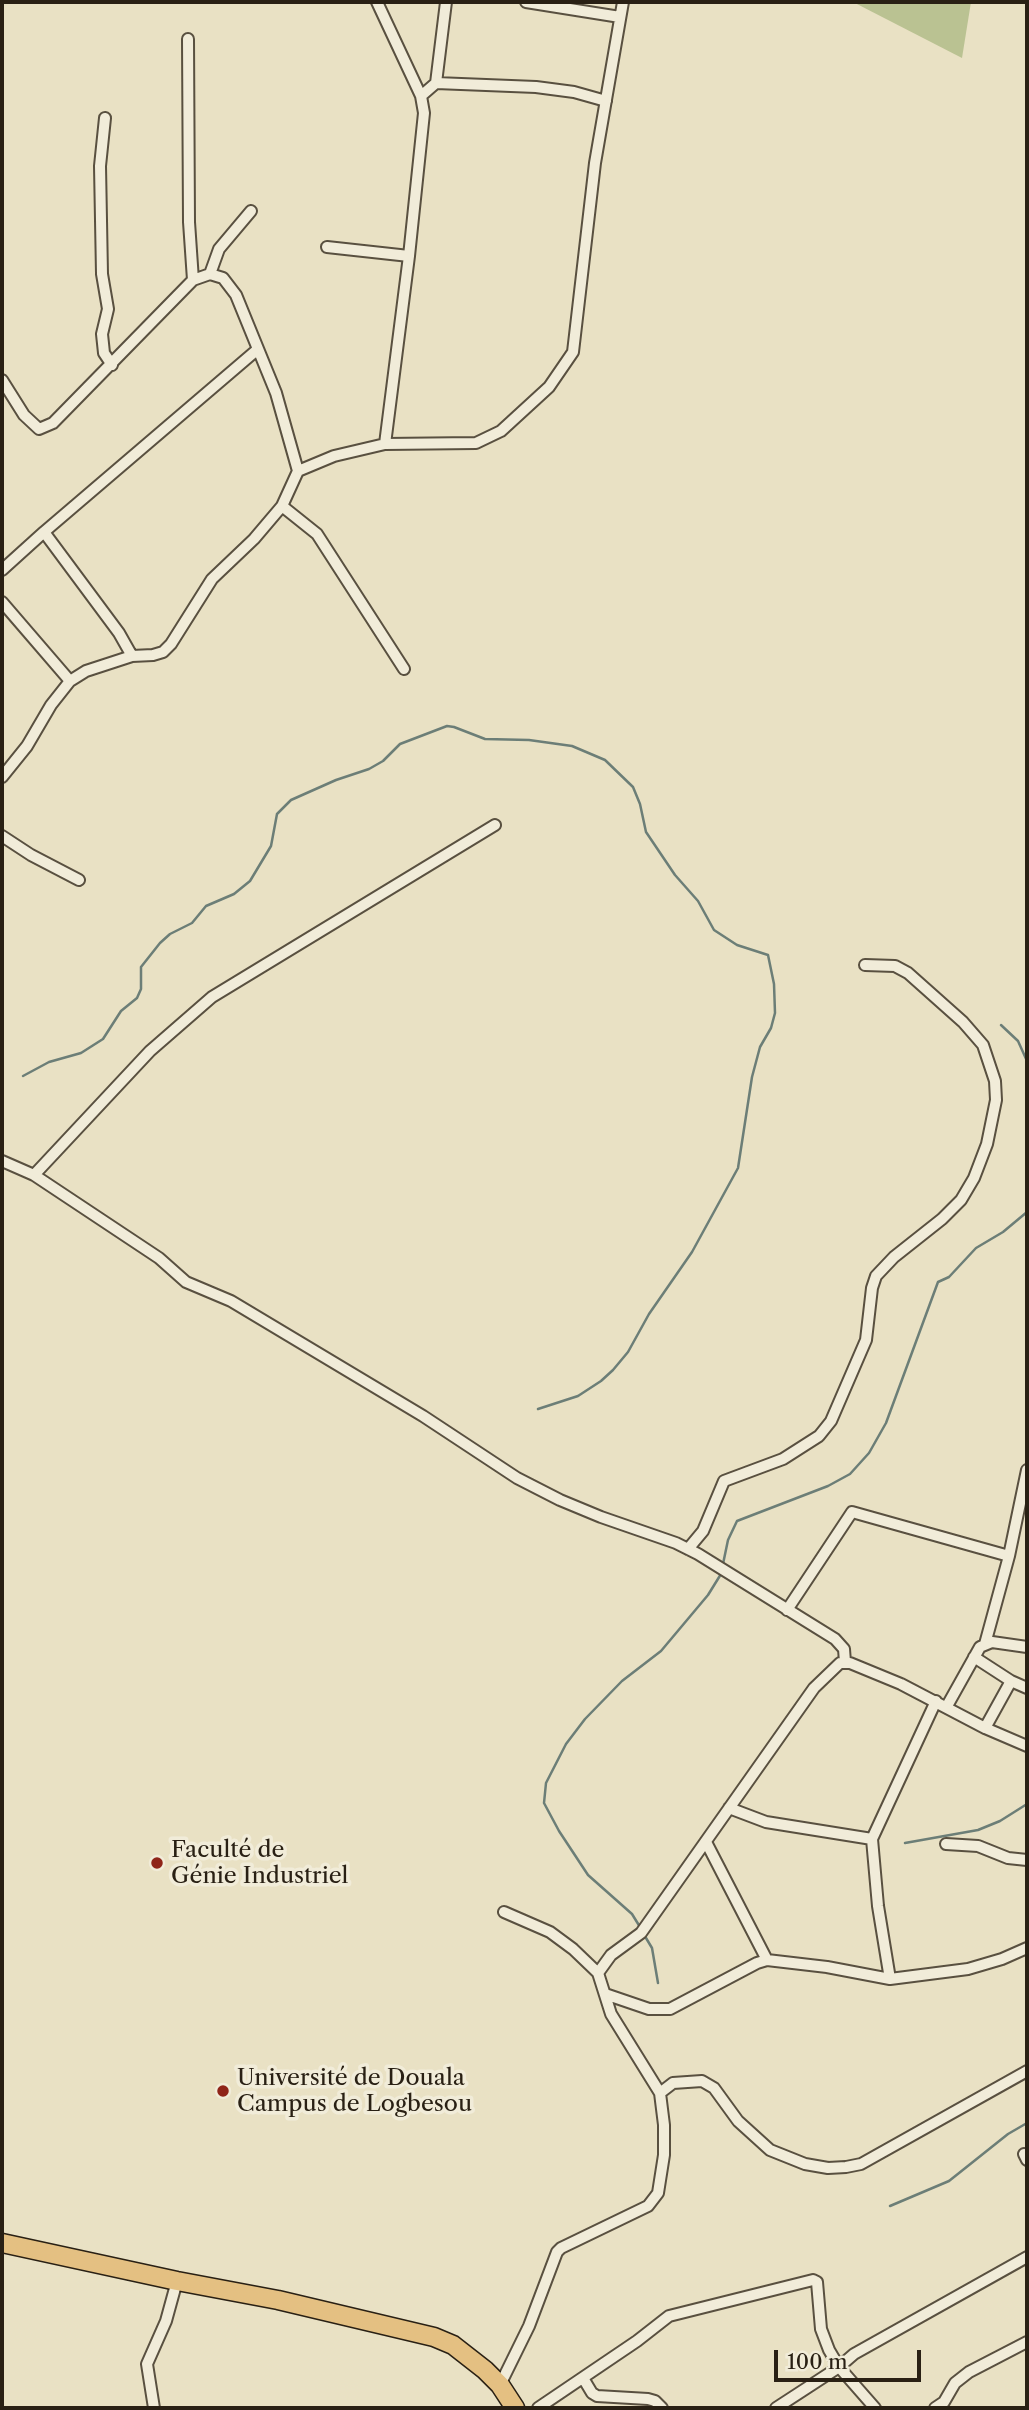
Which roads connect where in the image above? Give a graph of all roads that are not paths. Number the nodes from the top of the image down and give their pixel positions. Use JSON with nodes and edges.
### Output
{"nodes":[{"id":1,"x":377,"y":2,"type":"edge"},
{"id":2,"x":446,"y":2,"type":"edge"},
{"id":3,"x":526,"y":2,"type":"edge"},
{"id":4,"x":623,"y":2,"type":"edge"},
{"id":5,"x":620,"y":17,"type":"junction"},
{"id":6,"x":188,"y":39,"type":"dead end"},
{"id":7,"x":436,"y":83,"type":"junction"},
{"id":8,"x":421,"y":96,"type":"junction"},
{"id":9,"x":606,"y":101,"type":"junction"},
{"id":10,"x":105,"y":118,"type":"dead end"},
{"id":11,"x":251,"y":211,"type":"dead end"},
{"id":12,"x":327,"y":247,"type":"dead end"},
{"id":13,"x":409,"y":256,"type":"junction"},
{"id":14,"x":210,"y":274,"type":"junction"},
{"id":15,"x":194,"y":280,"type":"junction"},
{"id":16,"x":258,"y":349,"type":"junction"},
{"id":17,"x":112,"y":365,"type":"junction"},
{"id":18,"x":2,"y":380,"type":"edge"},
{"id":19,"x":385,"y":444,"type":"junction"},
{"id":20,"x":298,"y":471,"type":"junction"},
{"id":21,"x":282,"y":506,"type":"junction"},
{"id":22,"x":44,"y":532,"type":"junction"},
{"id":23,"x":2,"y":570,"type":"edge"},
{"id":24,"x":2,"y":602,"type":"edge"},
{"id":25,"x":132,"y":656,"type":"junction"},
{"id":26,"x":404,"y":669,"type":"dead end"},
{"id":27,"x":70,"y":681,"type":"junction"},
{"id":28,"x":2,"y":777,"type":"edge"},
{"id":29,"x":495,"y":825,"type":"dead end"},
{"id":30,"x":2,"y":836,"type":"edge"},
{"id":31,"x":79,"y":880,"type":"dead end"},
{"id":32,"x":865,"y":965,"type":"dead end"},
{"id":33,"x":4,"y":1164,"type":"edge"},
{"id":34,"x":34,"y":1175,"type":"junction"},
{"id":35,"x":1027,"y":1470,"type":"edge"},
{"id":36,"x":688,"y":1549,"type":"junction"},
{"id":37,"x":1009,"y":1556,"type":"junction"},
{"id":38,"x":787,"y":1610,"type":"junction"},
{"id":39,"x":985,"y":1644,"type":"junction"},
{"id":40,"x":1027,"y":1647,"type":"edge"},
{"id":41,"x":974,"y":1657,"type":"junction"},
{"id":42,"x":845,"y":1662,"type":"junction"},
{"id":43,"x":1011,"y":1681,"type":"junction"},
{"id":44,"x":1027,"y":1688,"type":"edge"},
{"id":45,"x":942,"y":1703,"type":"junction"},
{"id":46,"x":985,"y":1728,"type":"junction"},
{"id":47,"x":1027,"y":1746,"type":"edge"},
{"id":48,"x":729,"y":1808,"type":"junction"},
{"id":49,"x":872,"y":1839,"type":"junction"},
{"id":50,"x":706,"y":1842,"type":"junction"},
{"id":51,"x":946,"y":1844,"type":"dead end"},
{"id":52,"x":1027,"y":1860,"type":"edge"},
{"id":53,"x":504,"y":1912,"type":"dead end"},
{"id":54,"x":1027,"y":1948,"type":"edge"},
{"id":55,"x":767,"y":1959,"type":"junction"},
{"id":56,"x":598,"y":1973,"type":"junction"},
{"id":57,"x":890,"y":1979,"type":"junction"},
{"id":58,"x":605,"y":1994,"type":"junction"},
{"id":59,"x":1027,"y":2071,"type":"edge"},
{"id":60,"x":660,"y":2093,"type":"junction"},
{"id":61,"x":2,"y":2244,"type":"edge"},
{"id":62,"x":1027,"y":2257,"type":"edge"},
{"id":63,"x":177,"y":2281,"type":"junction"},
{"id":64,"x":1027,"y":2342,"type":"edge"},
{"id":65,"x":839,"y":2367,"type":"junction"},
{"id":66,"x":583,"y":2378,"type":"junction"},
{"id":67,"x":500,"y":2385,"type":"junction"},
{"id":68,"x":154,"y":2408,"type":"edge"},
{"id":69,"x":515,"y":2408,"type":"edge"},
{"id":70,"x":538,"y":2408,"type":"edge"},
{"id":71,"x":662,"y":2408,"type":"edge"},
{"id":72,"x":776,"y":2408,"type":"edge"},
{"id":73,"x":875,"y":2408,"type":"edge"},
{"id":74,"x":935,"y":2408,"type":"edge"}],
"edges":[{"from":1,"to":8,"type":"street"},
{"from":2,"to":7,"type":"street"},
{"from":3,"to":5,"type":"street"},
{"from":4,"to":5,"type":"street"},
{"from":5,"to":9,"type":"street"},
{"from":6,"to":15,"type":"street"},
{"from":7,"to":8,"type":"street"},
{"from":7,"to":9,"type":"street"},
{"from":8,"to":13,"type":"street"},
{"from":9,"to":19,"type":"street"},
{"from":10,"to":17,"type":"street"},
{"from":11,"to":14,"type":"street"},
{"from":12,"to":13,"type":"street"},
{"from":13,"to":19,"type":"street"},
{"from":14,"to":15,"type":"street"},
{"from":14,"to":16,"type":"street"},
{"from":15,"to":17,"type":"street"},
{"from":16,"to":20,"type":"street"},
{"from":16,"to":22,"type":"street"},
{"from":17,"to":18,"type":"street"},
{"from":19,"to":20,"type":"street"},
{"from":20,"to":21,"type":"street"},
{"from":21,"to":25,"type":"street"},
{"from":21,"to":26,"type":"street"},
{"from":22,"to":23,"type":"street"},
{"from":22,"to":25,"type":"street"},
{"from":24,"to":27,"type":"street"},
{"from":25,"to":27,"type":"street"},
{"from":27,"to":28,"type":"street"},
{"from":29,"to":34,"type":"street"},
{"from":30,"to":31,"type":"street"},
{"from":32,"to":36,"type":"street"},
{"from":33,"to":34,"type":"street"},
{"from":34,"to":36,"type":"street"},
{"from":35,"to":37,"type":"street"},
{"from":36,"to":38,"type":"street"},
{"from":37,"to":38,"type":"street"},
{"from":37,"to":39,"type":"street"},
{"from":38,"to":42,"type":"street"},
{"from":39,"to":40,"type":"street"},
{"from":39,"to":41,"type":"street"},
{"from":41,"to":43,"type":"street"},
{"from":41,"to":45,"type":"street"},
{"from":42,"to":45,"type":"street"},
{"from":42,"to":48,"type":"street"},
{"from":43,"to":44,"type":"street"},
{"from":43,"to":46,"type":"street"},
{"from":45,"to":46,"type":"street"},
{"from":45,"to":49,"type":"street"},
{"from":46,"to":47,"type":"street"},
{"from":48,"to":49,"type":"street"},
{"from":48,"to":50,"type":"street"},
{"from":49,"to":57,"type":"street"},
{"from":50,"to":55,"type":"street"},
{"from":50,"to":56,"type":"street"},
{"from":51,"to":52,"type":"street"},
{"from":53,"to":56,"type":"street"},
{"from":54,"to":57,"type":"street"},
{"from":55,"to":57,"type":"street"},
{"from":55,"to":58,"type":"street"},
{"from":56,"to":58,"type":"street"},
{"from":58,"to":60,"type":"street"},
{"from":59,"to":60,"type":"street"},
{"from":60,"to":67,"type":"street"},
{"from":61,"to":63,"type":"main road"},
{"from":62,"to":65,"type":"street"},
{"from":63,"to":67,"type":"main road"},
{"from":63,"to":68,"type":"street"},
{"from":64,"to":74,"type":"street"},
{"from":65,"to":66,"type":"street"},
{"from":65,"to":72,"type":"street"},
{"from":65,"to":73,"type":"street"},
{"from":66,"to":70,"type":"street"},
{"from":66,"to":71,"type":"street"},
{"from":67,"to":69,"type":"main road"}]}
